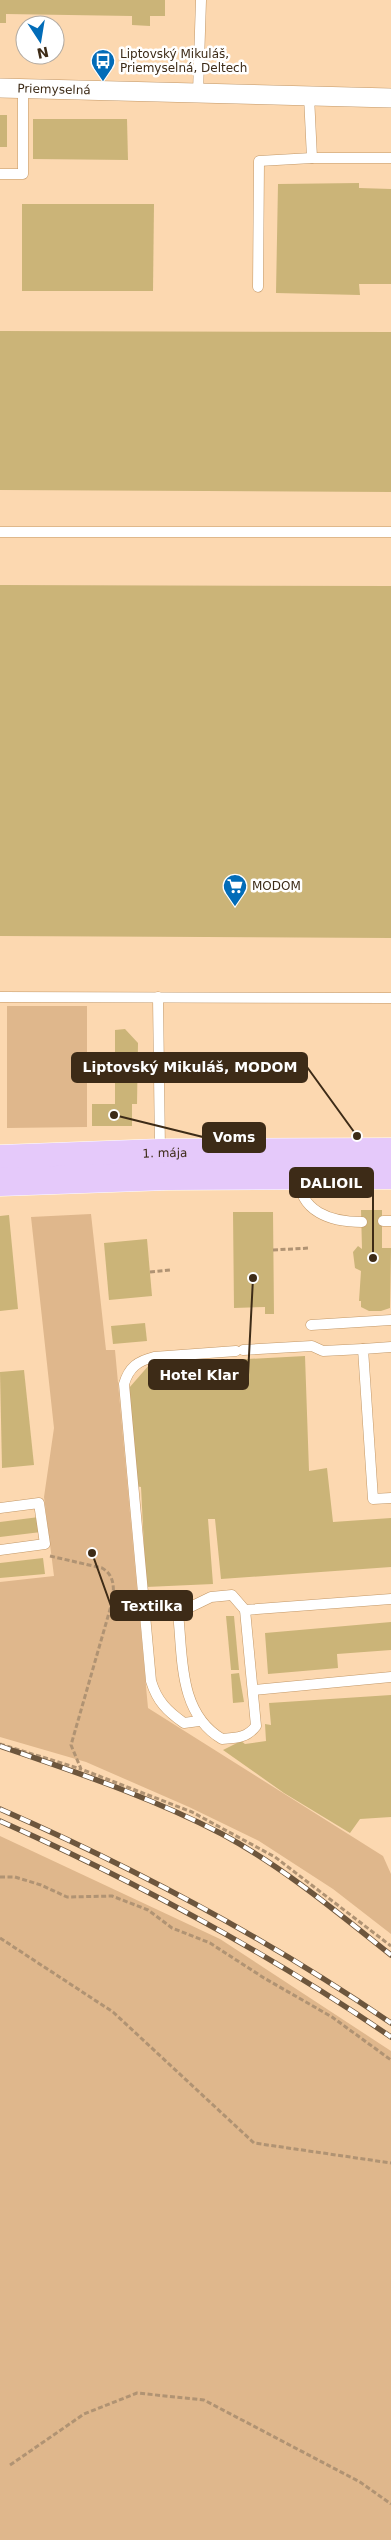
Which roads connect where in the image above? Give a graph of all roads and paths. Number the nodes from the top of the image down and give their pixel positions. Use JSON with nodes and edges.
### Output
{"nodes":[{"id":1,"x":201,"y":0,"type":"edge"},
{"id":2,"x":0,"y":88,"type":"edge"},
{"id":3,"x":22,"y":88,"type":"junction"},
{"id":4,"x":198,"y":93,"type":"junction"},
{"id":5,"x":310,"y":96,"type":"junction"},
{"id":6,"x":391,"y":98,"type":"edge"},
{"id":7,"x":312,"y":158,"type":"junction"},
{"id":8,"x":391,"y":158,"type":"edge"},
{"id":9,"x":0,"y":174,"type":"edge"},
{"id":10,"x":258,"y":287,"type":"dead end"},
{"id":11,"x":0,"y":532,"type":"edge"},
{"id":12,"x":391,"y":532,"type":"edge"},
{"id":13,"x":0,"y":997,"type":"edge"},
{"id":14,"x":158,"y":998,"type":"junction"},
{"id":15,"x":391,"y":998,"type":"edge"},
{"id":16,"x":391,"y":1152,"type":"edge"},
{"id":17,"x":0,"y":1159,"type":"edge"},
{"id":18,"x":164,"y":1164,"type":"junction"},
{"id":19,"x":300,"y":1171,"type":"junction"},
{"id":20,"x":391,"y":1175,"type":"edge"},
{"id":21,"x":0,"y":1182,"type":"edge"},
{"id":22,"x":362,"y":1222,"type":"dead end"},
{"id":23,"x":310,"y":1248,"type":"dead end"},
{"id":24,"x":273,"y":1250,"type":"dead end"},
{"id":25,"x":171,"y":1270,"type":"dead end"},
{"id":26,"x":150,"y":1272,"type":"dead end"},
{"id":27,"x":391,"y":1320,"type":"edge"},
{"id":28,"x":311,"y":1325,"type":"dead end"},
{"id":29,"x":391,"y":1347,"type":"edge"},
{"id":30,"x":364,"y":1349,"type":"junction"},
{"id":31,"x":391,"y":1498,"type":"edge"},
{"id":32,"x":0,"y":1508,"type":"edge"},
{"id":33,"x":39,"y":1545,"type":"junction"},
{"id":34,"x":0,"y":1550,"type":"edge"},
{"id":35,"x":391,"y":1599,"type":"edge"},
{"id":36,"x":245,"y":1610,"type":"junction"},
{"id":37,"x":391,"y":1677,"type":"edge"},
{"id":38,"x":253,"y":1690,"type":"junction"},
{"id":39,"x":199,"y":1721,"type":"junction"},
{"id":40,"x":0,"y":1744,"type":"edge"},
{"id":41,"x":81,"y":1769,"type":"junction"},
{"id":42,"x":0,"y":1877,"type":"edge"},
{"id":43,"x":0,"y":1938,"type":"edge"},
{"id":44,"x":391,"y":1946,"type":"edge"},
{"id":45,"x":391,"y":2060,"type":"edge"},
{"id":46,"x":391,"y":2163,"type":"edge"},
{"id":47,"x":10,"y":2465,"type":"dead end"},
{"id":48,"x":391,"y":2504,"type":"edge"}],
"edges":[{"from":1,"to":4,"type":"lane"},
{"from":2,"to":3,"type":"street","name":"Priemyselná"},
{"from":3,"to":4,"type":"street","name":"Priemyselná"},
{"from":3,"to":9,"type":"lane"},
{"from":4,"to":5,"type":"street","name":"Priemyselná"},
{"from":5,"to":6,"type":"street","name":"Priemyselná"},
{"from":5,"to":7,"type":"lane"},
{"from":7,"to":8,"type":"lane"},
{"from":7,"to":10,"type":"lane"},
{"from":11,"to":12,"type":"lane"},
{"from":13,"to":14,"type":"lane"},
{"from":14,"to":15,"type":"lane"},
{"from":14,"to":18,"type":"lane"},
{"from":16,"to":19,"type":"main road","name":"1. mája"},
{"from":17,"to":18,"type":"main road","name":"1. mája"},
{"from":18,"to":19,"type":"main road","name":"1. mája"},
{"from":18,"to":21,"type":"main road","name":"1. mája"},
{"from":19,"to":20,"type":"main road","name":"1. mája"},
{"from":19,"to":22,"type":"lane"},
{"from":23,"to":24,"type":"path"},
{"from":25,"to":26,"type":"path"},
{"from":27,"to":28,"type":"lane"},
{"from":29,"to":30,"type":"lane"},
{"from":30,"to":31,"type":"lane"},
{"from":30,"to":39,"type":"lane"},
{"from":32,"to":33,"type":"lane"},
{"from":33,"to":34,"type":"lane"},
{"from":33,"to":41,"type":"path"},
{"from":35,"to":36,"type":"lane"},
{"from":36,"to":38,"type":"lane"},
{"from":36,"to":39,"type":"lane"},
{"from":37,"to":38,"type":"lane"},
{"from":38,"to":39,"type":"lane"},
{"from":40,"to":41,"type":"path"},
{"from":41,"to":44,"type":"path"},
{"from":42,"to":45,"type":"path"},
{"from":43,"to":46,"type":"path"},
{"from":47,"to":48,"type":"path"}]}
